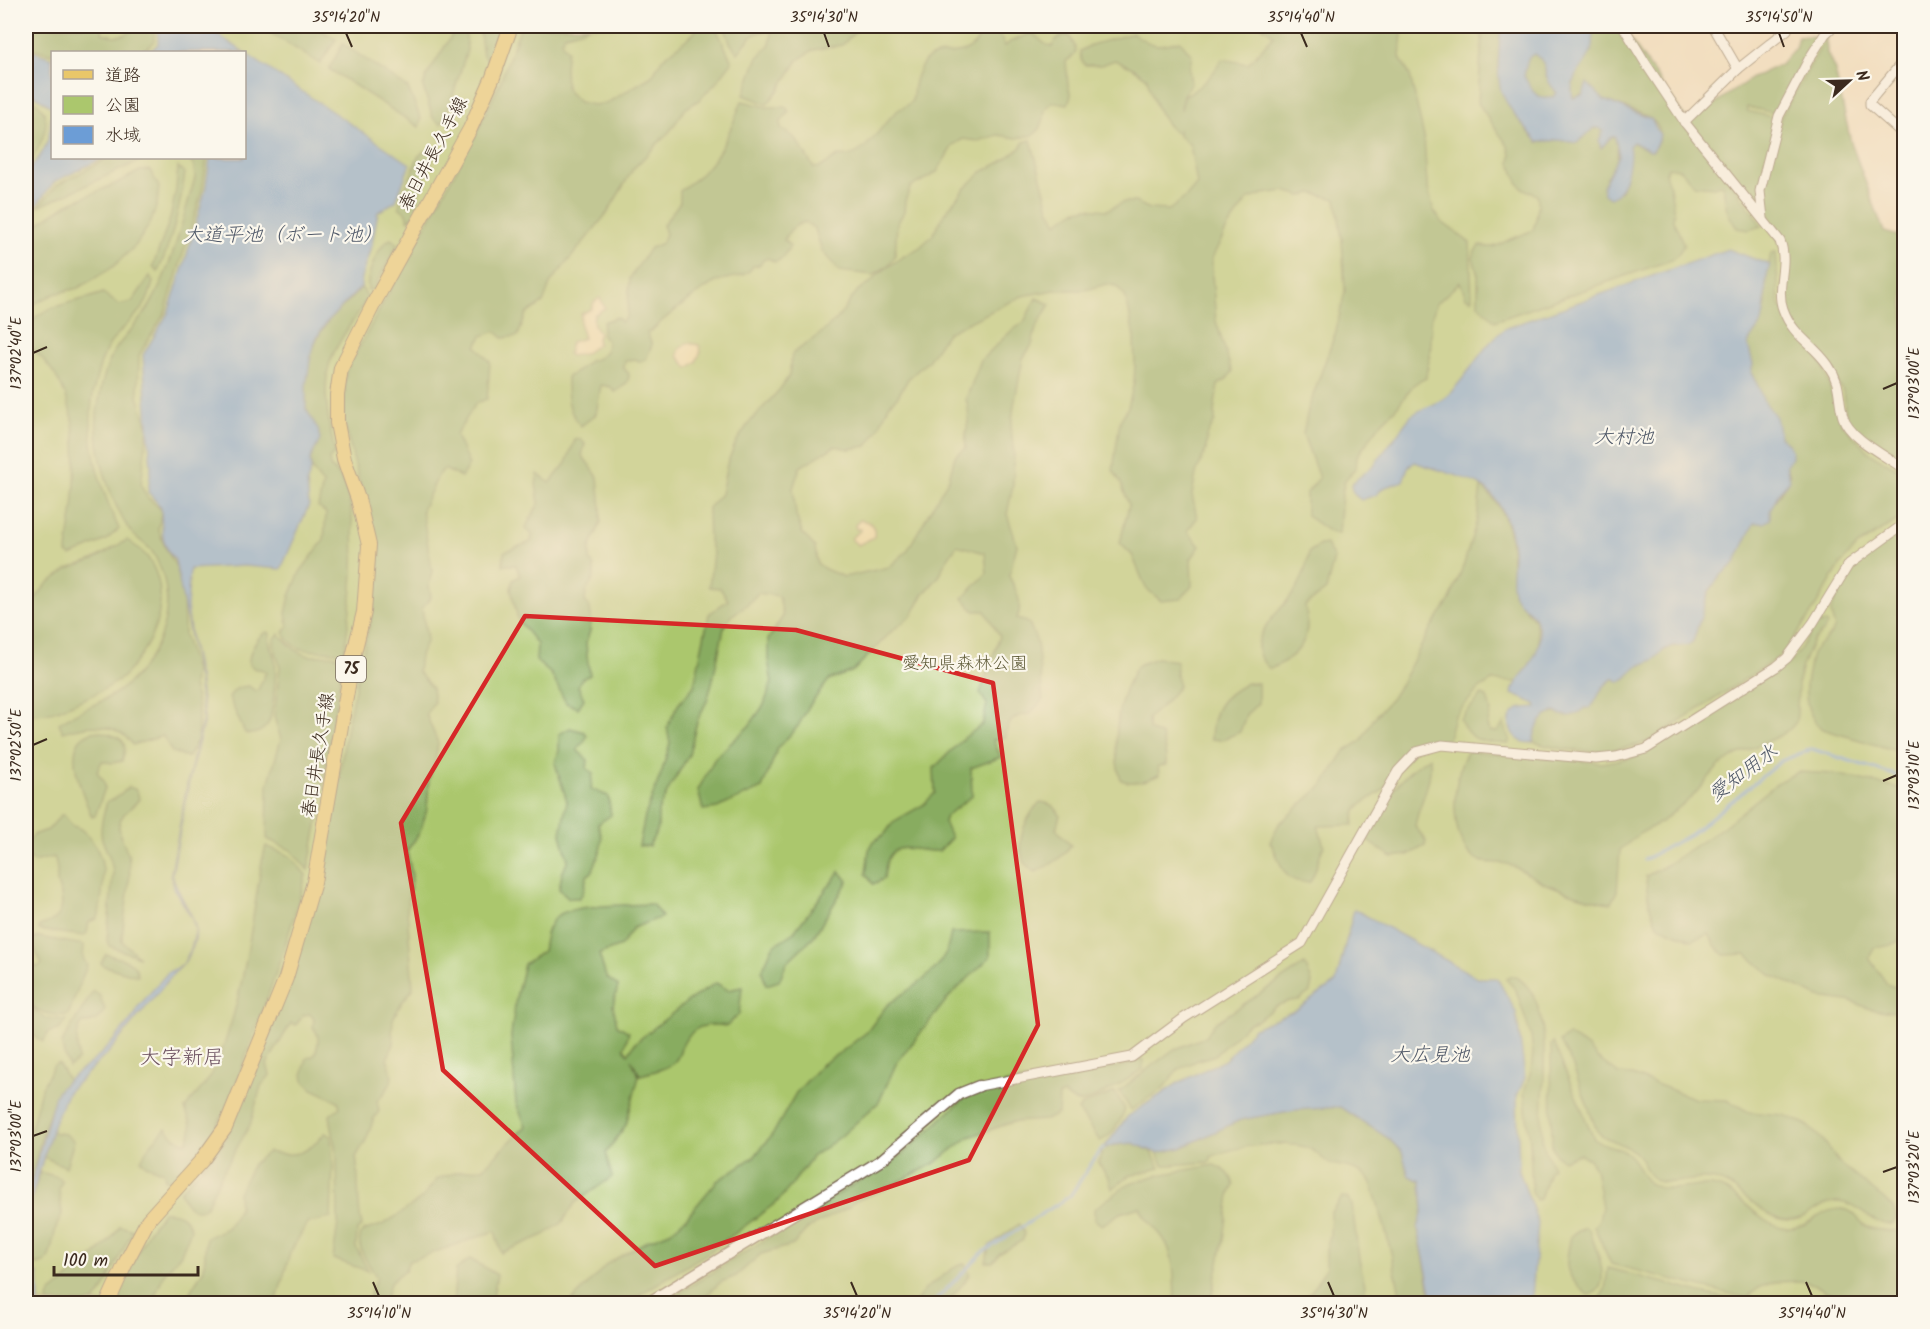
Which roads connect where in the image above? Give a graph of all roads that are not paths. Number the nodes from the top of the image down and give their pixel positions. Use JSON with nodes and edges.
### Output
{"nodes":[{"id":1,"x":511,"y":26,"type":"edge"},
{"id":2,"x":1623,"y":26,"type":"edge"},
{"id":3,"x":1713,"y":26,"type":"edge"},
{"id":4,"x":1785,"y":26,"type":"edge"},
{"id":5,"x":1834,"y":26,"type":"edge"},
{"id":6,"x":1896,"y":26,"type":"edge"},
{"id":7,"x":1905,"y":33,"type":"edge"},
{"id":8,"x":1905,"y":60,"type":"edge"},
{"id":9,"x":1738,"y":69,"type":"junction"},
{"id":10,"x":1684,"y":122,"type":"junction"},
{"id":11,"x":1905,"y":135,"type":"edge"},
{"id":12,"x":1763,"y":221,"type":"junction"},
{"id":13,"x":1905,"y":469,"type":"edge"},
{"id":14,"x":1905,"y":524,"type":"edge"},
{"id":15,"x":979,"y":1086,"type":"joint"},
{"id":16,"x":107,"y":1304,"type":"edge"},
{"id":17,"x":646,"y":1304,"type":"edge"}],
"edges":[{"from":1,"to":16,"type":"main road","name":"春日井長久手線","number":"75"},
{"from":2,"to":10,"type":"street"},
{"from":3,"to":9,"type":"street"},
{"from":4,"to":9,"type":"street"},
{"from":5,"to":12,"type":"street"},
{"from":6,"to":7,"type":"street"},
{"from":8,"to":11,"type":"street"},
{"from":9,"to":10,"type":"street"},
{"from":10,"to":12,"type":"street"},
{"from":12,"to":13,"type":"street"},
{"from":14,"to":15,"type":"street"},
{"from":15,"to":17,"type":"street"}]}
